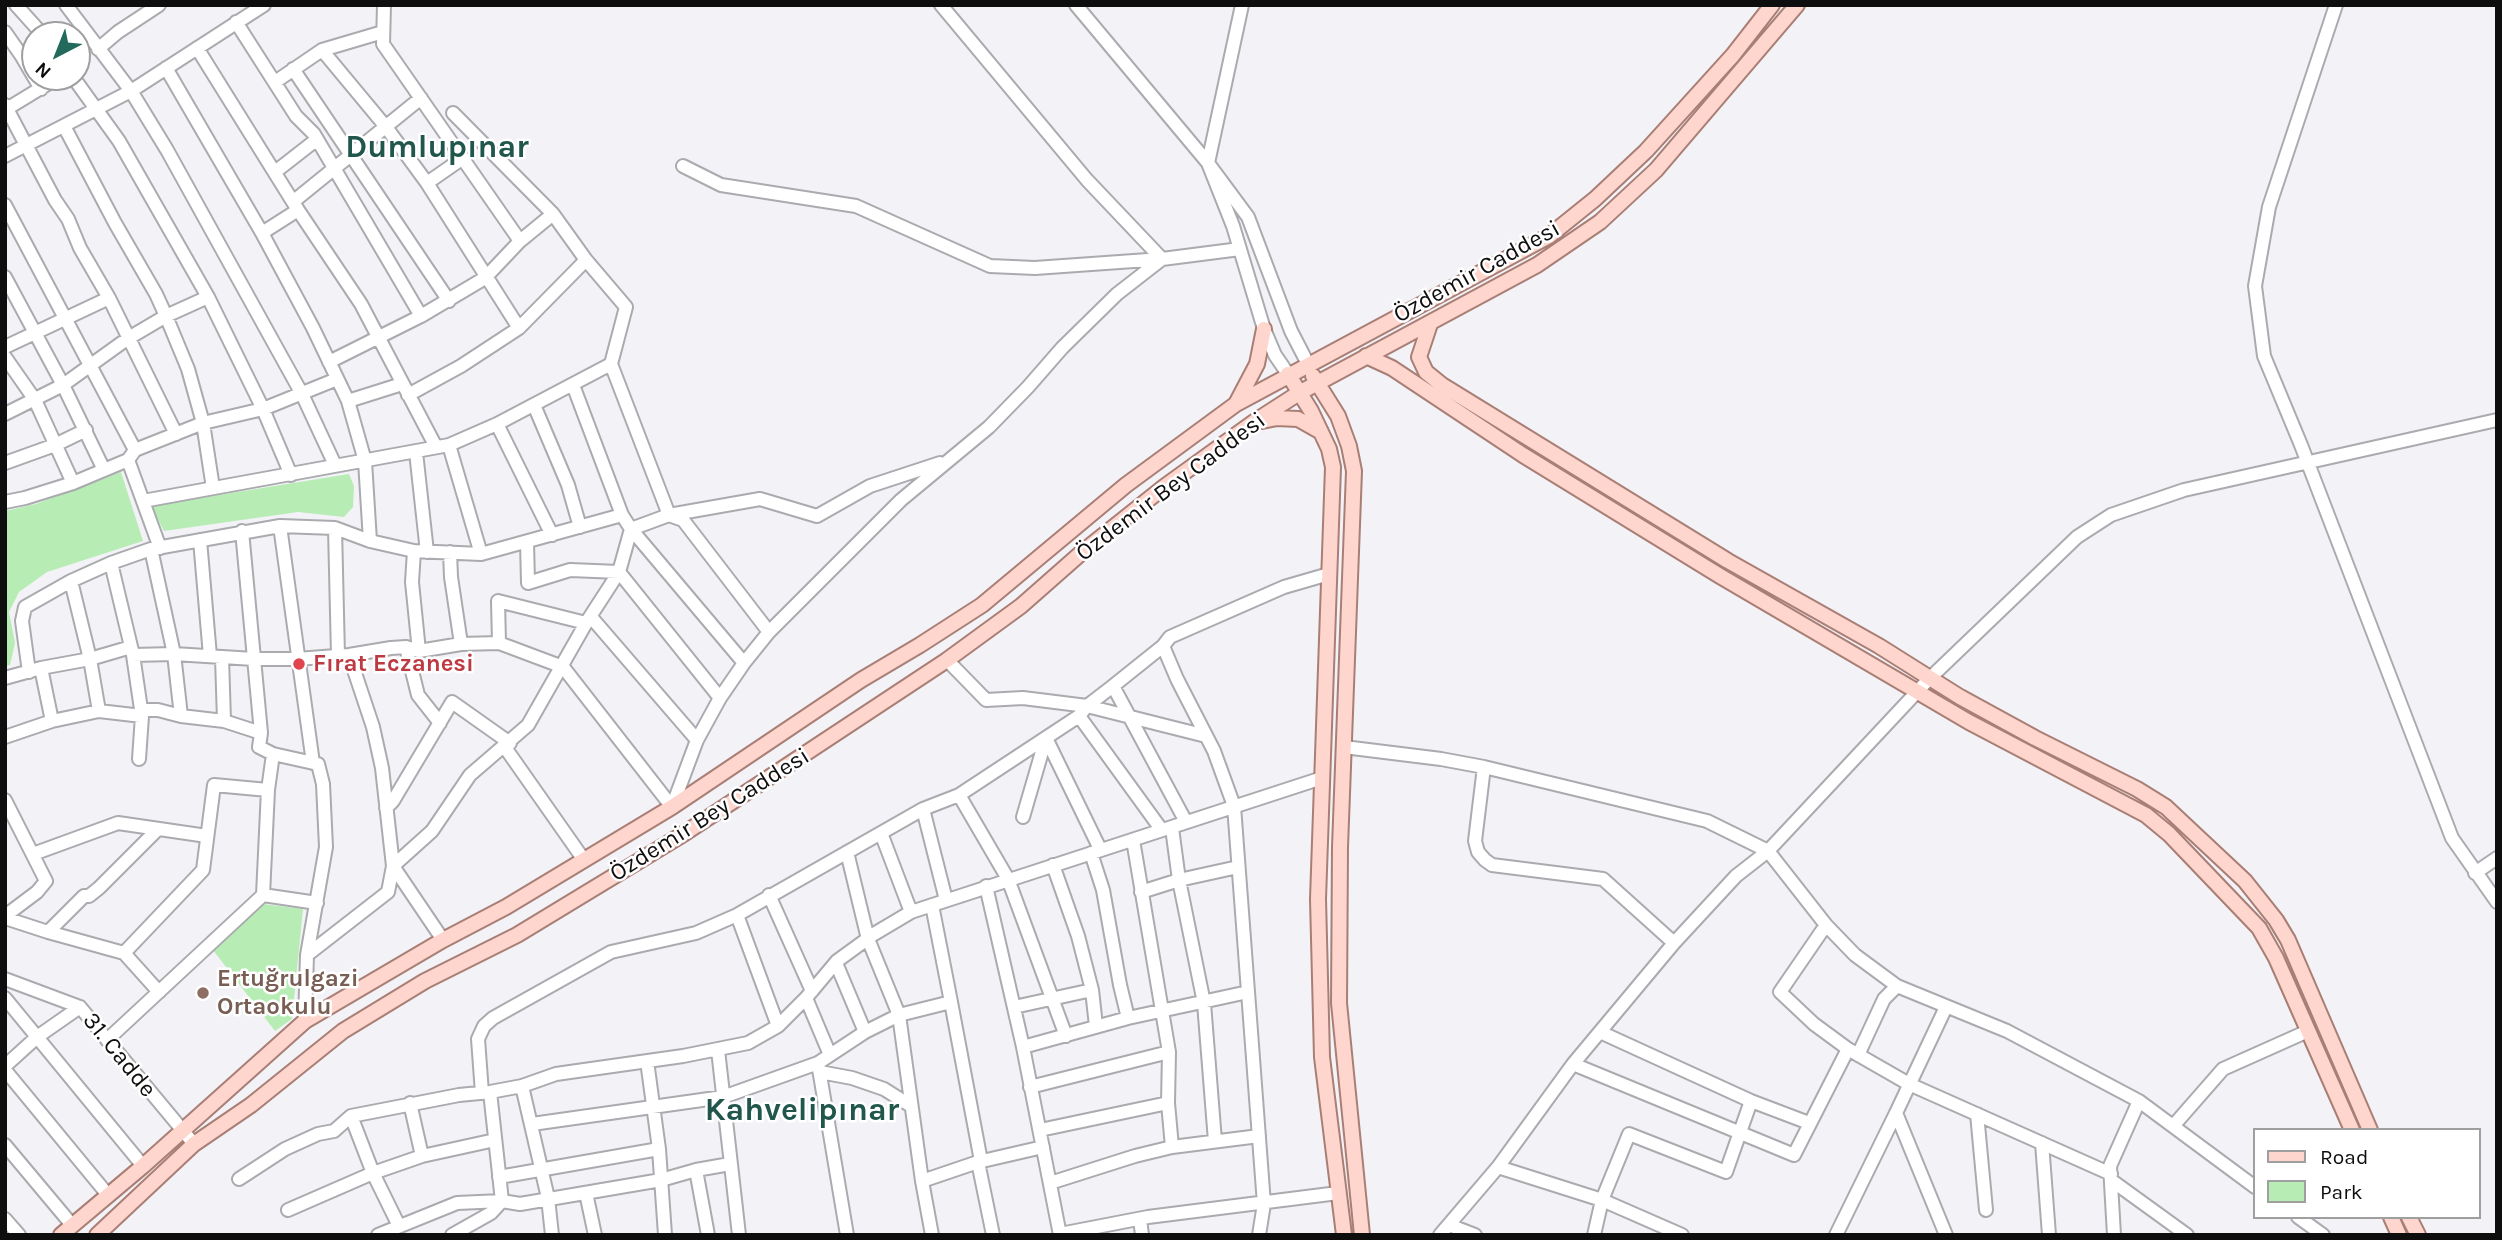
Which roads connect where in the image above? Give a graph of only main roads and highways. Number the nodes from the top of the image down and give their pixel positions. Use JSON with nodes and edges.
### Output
{"nodes":[{"id":1,"x":1772,"y":5,"type":"edge"},
{"id":2,"x":1797,"y":5,"type":"edge"},
{"id":3,"x":1430,"y":324,"type":"junction"},
{"id":4,"x":1264,"y":329,"type":"road end"},
{"id":5,"x":1367,"y":356,"type":"junction"},
{"id":6,"x":1308,"y":364,"type":"junction"},
{"id":7,"x":1288,"y":374,"type":"junction"},
{"id":8,"x":1316,"y":382,"type":"junction"},
{"id":9,"x":1299,"y":393,"type":"junction"},
{"id":10,"x":1236,"y":404,"type":"junction"},
{"id":11,"x":1254,"y":422,"type":"junction"},
{"id":12,"x":1321,"y":432,"type":"junction"},
{"id":13,"x":2351,"y":1128,"type":"edge"},
{"id":14,"x":2369,"y":1128,"type":"edge"},
{"id":15,"x":2392,"y":1219,"type":"edge"},
{"id":16,"x":2410,"y":1219,"type":"edge"},
{"id":17,"x":66,"y":1230,"type":"edge"},
{"id":18,"x":98,"y":1235,"type":"edge"},
{"id":19,"x":1344,"y":1235,"type":"edge"},
{"id":20,"x":1362,"y":1235,"type":"edge"},
{"id":21,"x":2399,"y":1235,"type":"edge"},
{"id":22,"x":2418,"y":1235,"type":"edge"}],
"edges":[{"from":1,"to":6,"type":"main road","name":"Özdemir Caddesi"},
{"from":2,"to":3,"type":"main road","name":"Özdemir Caddesi"},
{"from":3,"to":5,"type":"main road","name":"Özdemir Caddesi"},
{"from":3,"to":14,"type":"main road"},
{"from":4,"to":10,"type":"main road"},
{"from":5,"to":8,"type":"main road","name":"Özdemir Caddesi"},
{"from":5,"to":13,"type":"main road"},
{"from":6,"to":7,"type":"main road","name":"Özdemir Caddesi"},
{"from":6,"to":8,"type":"main road"},
{"from":7,"to":9,"type":"main road"},
{"from":7,"to":10,"type":"main road","name":"Özdemir Caddesi"},
{"from":8,"to":9,"type":"main road","name":"Özdemir Bey Caddesi"},
{"from":8,"to":20,"type":"main road"},
{"from":9,"to":11,"type":"main road","name":"Özdemir Bey Caddesi"},
{"from":9,"to":12,"type":"main road"},
{"from":10,"to":17,"type":"main road","name":"Özdemir Caddesi"},
{"from":11,"to":12,"type":"main road"},
{"from":11,"to":18,"type":"main road","name":"Özdemir Bey Caddesi"},
{"from":12,"to":19,"type":"main road"},
{"from":15,"to":21,"type":"main road"},
{"from":16,"to":22,"type":"main road"}]}
